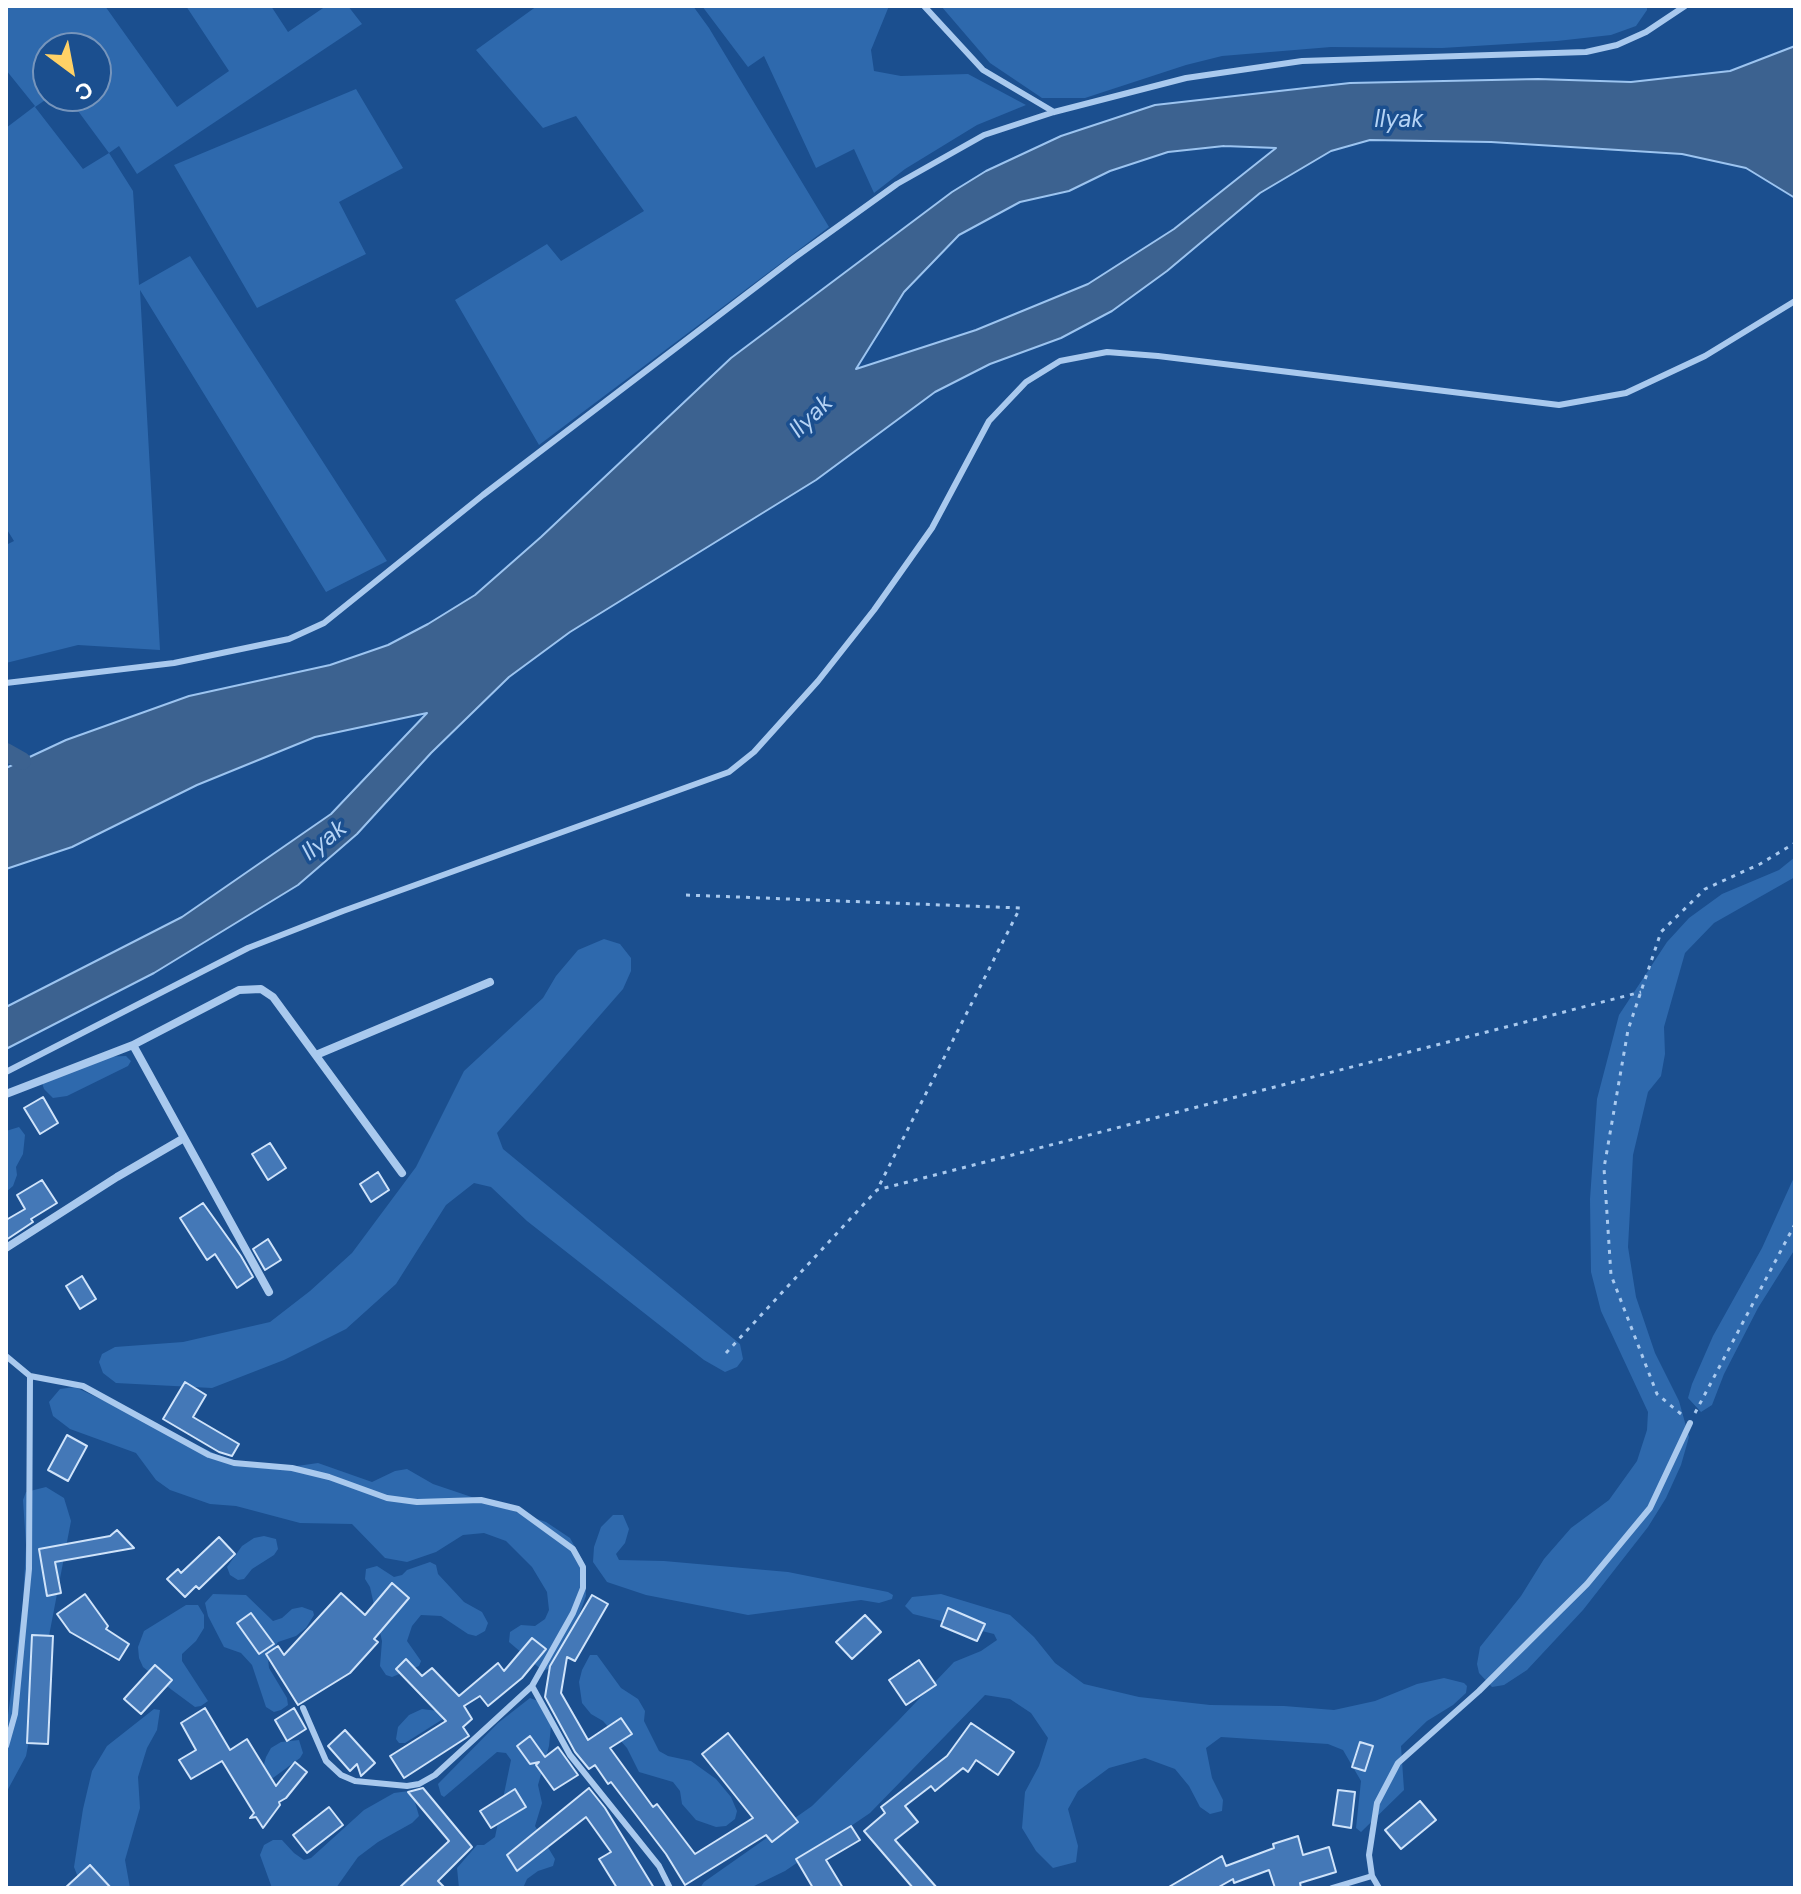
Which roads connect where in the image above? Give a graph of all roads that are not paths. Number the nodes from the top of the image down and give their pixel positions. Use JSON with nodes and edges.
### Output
{"nodes":[{"id":1,"x":924,"y":6,"type":"edge"},
{"id":2,"x":1685,"y":6,"type":"edge"},
{"id":3,"x":1675,"y":9,"type":"edge"},
{"id":4,"x":1054,"y":112,"type":"junction"},
{"id":5,"x":1795,"y":301,"type":"edge"},
{"id":6,"x":6,"y":683,"type":"edge"},
{"id":7,"x":490,"y":982,"type":"dead end"},
{"id":8,"x":133,"y":1045,"type":"junction"},
{"id":9,"x":316,"y":1055,"type":"junction"},
{"id":10,"x":6,"y":1072,"type":"edge"},
{"id":11,"x":6,"y":1094,"type":"edge"},
{"id":12,"x":184,"y":1138,"type":"junction"},
{"id":13,"x":402,"y":1173,"type":"dead end"},
{"id":14,"x":6,"y":1248,"type":"edge"},
{"id":15,"x":269,"y":1292,"type":"dead end"},
{"id":16,"x":6,"y":1356,"type":"edge"},
{"id":17,"x":30,"y":1376,"type":"junction"},
{"id":18,"x":1690,"y":1423,"type":"road end"},
{"id":19,"x":532,"y":1686,"type":"junction"},
{"id":20,"x":303,"y":1708,"type":"dead end"},
{"id":21,"x":6,"y":1746,"type":"edge"},
{"id":22,"x":1372,"y":1876,"type":"junction"},
{"id":23,"x":670,"y":1888,"type":"edge"},
{"id":24,"x":1332,"y":1888,"type":"edge"},
{"id":25,"x":1379,"y":1888,"type":"edge"}],
"edges":[{"from":1,"to":4,"type":"lane"},
{"from":2,"to":3,"type":"lane"},
{"from":3,"to":4,"type":"lane"},
{"from":4,"to":6,"type":"lane"},
{"from":5,"to":10,"type":"lane"},
{"from":7,"to":9,"type":"street"},
{"from":8,"to":9,"type":"street"},
{"from":8,"to":11,"type":"street"},
{"from":8,"to":12,"type":"street"},
{"from":9,"to":13,"type":"street"},
{"from":12,"to":14,"type":"street"},
{"from":12,"to":15,"type":"street"},
{"from":16,"to":17,"type":"lane"},
{"from":17,"to":19,"type":"lane"},
{"from":17,"to":21,"type":"lane"},
{"from":18,"to":22,"type":"lane"},
{"from":19,"to":20,"type":"lane"},
{"from":19,"to":23,"type":"lane"},
{"from":22,"to":24,"type":"lane"},
{"from":22,"to":25,"type":"lane"}]}
